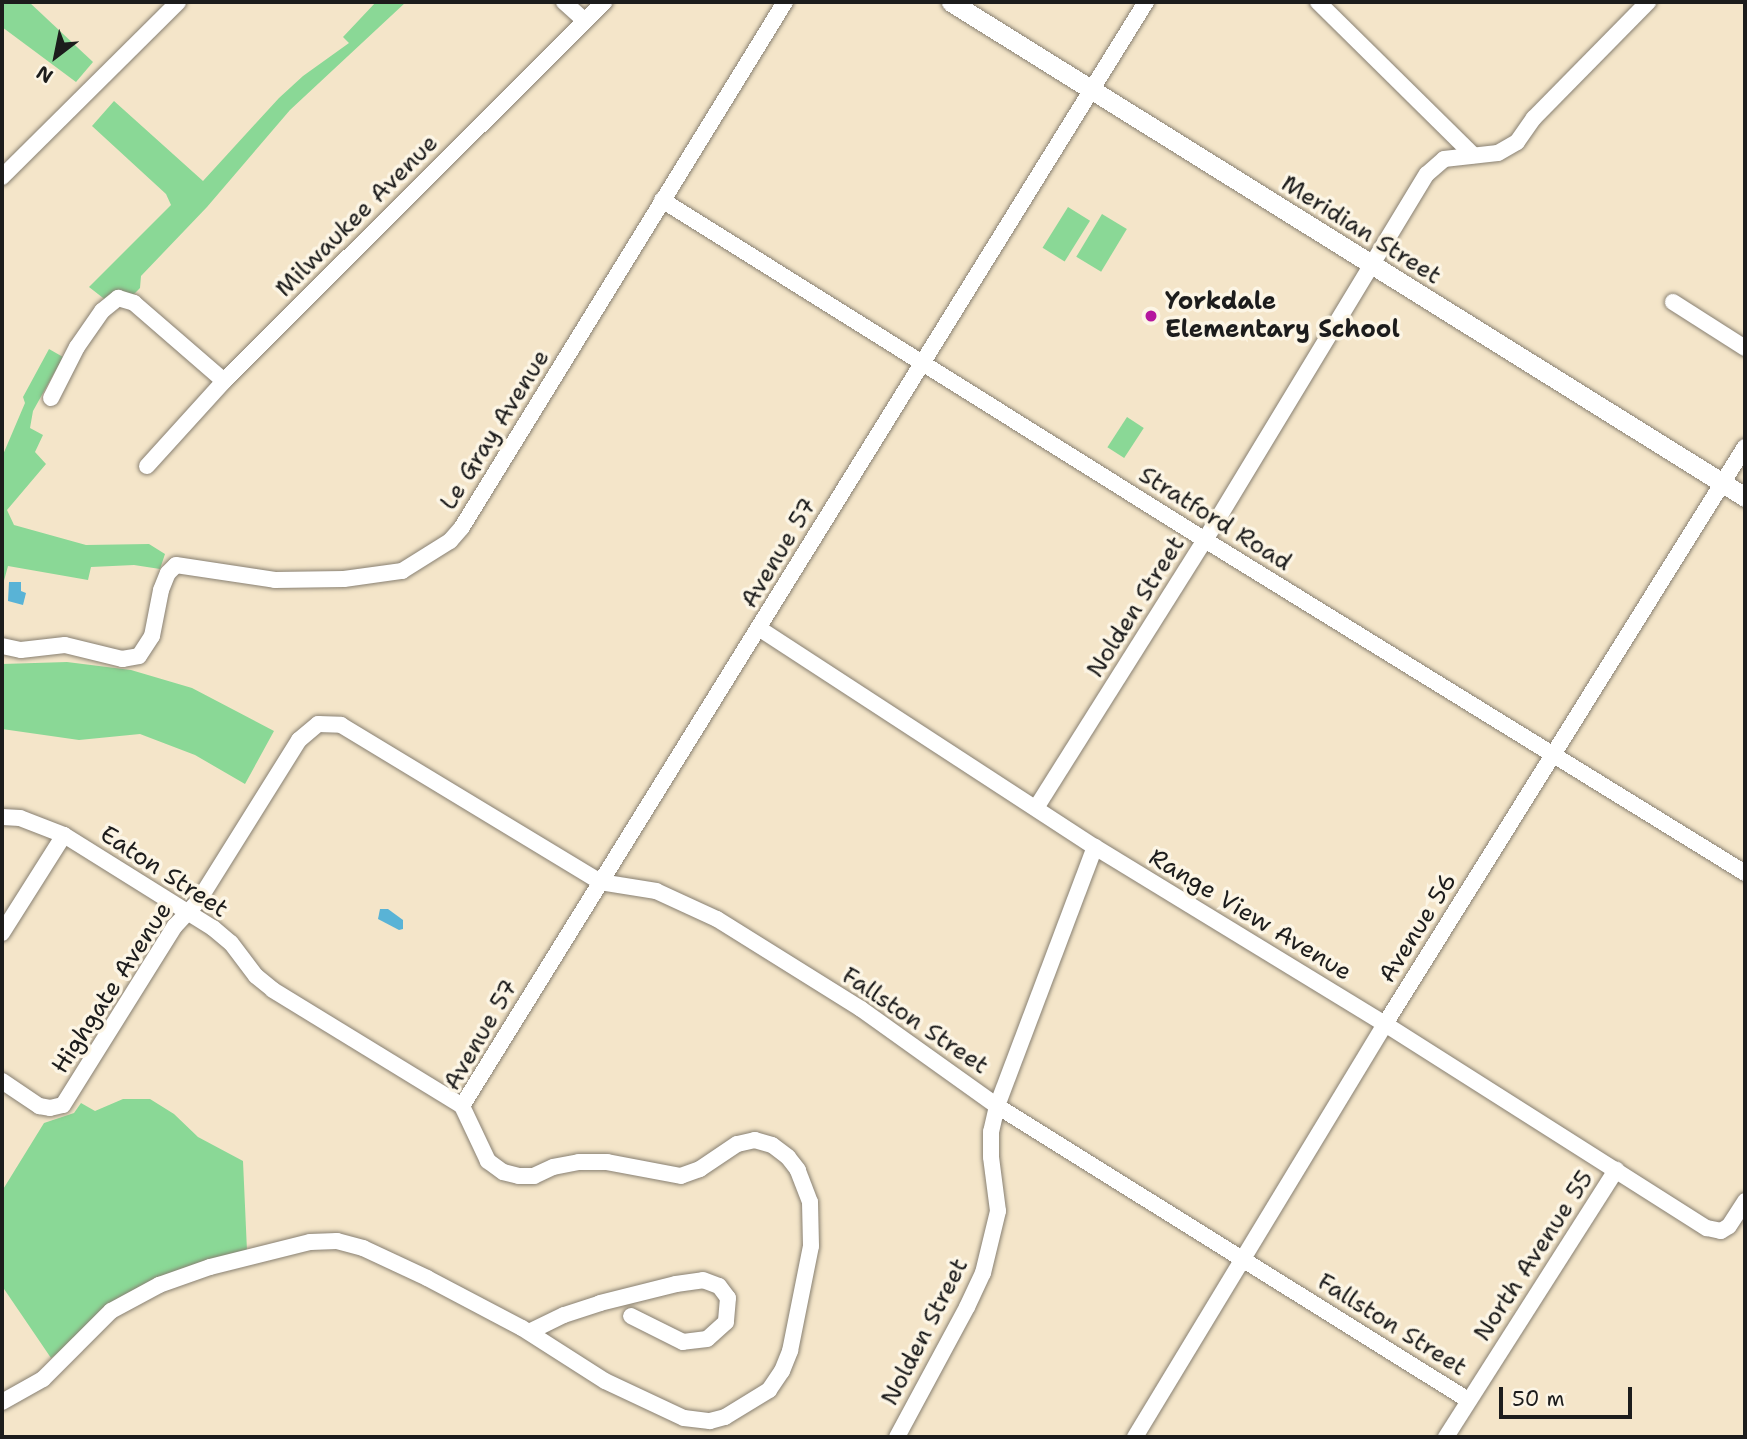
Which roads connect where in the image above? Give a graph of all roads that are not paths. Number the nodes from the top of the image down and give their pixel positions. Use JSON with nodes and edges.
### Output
{"nodes":[{"id":1,"x":178,"y":2,"type":"edge"},
{"id":2,"x":564,"y":2,"type":"edge"},
{"id":3,"x":604,"y":2,"type":"edge"},
{"id":4,"x":785,"y":2,"type":"edge"},
{"id":5,"x":951,"y":2,"type":"edge"},
{"id":6,"x":1146,"y":2,"type":"edge"},
{"id":7,"x":1318,"y":2,"type":"edge"},
{"id":8,"x":1648,"y":2,"type":"edge"},
{"id":9,"x":584,"y":20,"type":"junction"},
{"id":10,"x":1092,"y":89,"type":"junction"},
{"id":11,"x":1473,"y":155,"type":"junction"},
{"id":12,"x":2,"y":177,"type":"edge"},
{"id":13,"x":662,"y":200,"type":"junction"},
{"id":14,"x":1373,"y":266,"type":"junction"},
{"id":15,"x":1673,"y":302,"type":"dead end"},
{"id":16,"x":1745,"y":348,"type":"edge"},
{"id":17,"x":923,"y":362,"type":"junction"},
{"id":18,"x":224,"y":382,"type":"junction"},
{"id":19,"x":51,"y":398,"type":"dead end"},
{"id":20,"x":1745,"y":447,"type":"edge"},
{"id":21,"x":147,"y":466,"type":"dead end"},
{"id":22,"x":1723,"y":483,"type":"junction"},
{"id":23,"x":1745,"y":497,"type":"edge"},
{"id":24,"x":1205,"y":540,"type":"junction"},
{"id":25,"x":760,"y":629,"type":"junction"},
{"id":26,"x":2,"y":646,"type":"edge"},
{"id":27,"x":318,"y":724,"type":"joint"},
{"id":28,"x":1553,"y":756,"type":"junction"},
{"id":29,"x":1036,"y":808,"type":"junction"},
{"id":30,"x":2,"y":817,"type":"edge"},
{"id":31,"x":64,"y":835,"type":"junction"},
{"id":32,"x":1095,"y":847,"type":"junction"},
{"id":33,"x":1745,"y":873,"type":"edge"},
{"id":34,"x":600,"y":882,"type":"junction"},
{"id":35,"x":187,"y":912,"type":"junction"},
{"id":36,"x":2,"y":933,"type":"edge"},
{"id":37,"x":1385,"y":1024,"type":"junction"},
{"id":38,"x":2,"y":1082,"type":"edge"},
{"id":39,"x":997,"y":1105,"type":"junction"},
{"id":40,"x":462,"y":1106,"type":"junction"},
{"id":41,"x":1616,"y":1170,"type":"junction"},
{"id":42,"x":1745,"y":1200,"type":"edge"},
{"id":43,"x":1242,"y":1259,"type":"junction"},
{"id":44,"x":631,"y":1316,"type":"dead end"},
{"id":45,"x":529,"y":1332,"type":"junction"},
{"id":46,"x":1468,"y":1400,"type":"junction"},
{"id":47,"x":2,"y":1402,"type":"edge"},
{"id":48,"x":897,"y":1437,"type":"edge"},
{"id":49,"x":1135,"y":1437,"type":"edge"},
{"id":50,"x":1446,"y":1437,"type":"edge"}],
"edges":[{"from":1,"to":12,"type":"street"},
{"from":2,"to":9,"type":"street"},
{"from":3,"to":9,"type":"street","name":"Milwaukee Avenue"},
{"from":4,"to":13,"type":"street","name":"Le Gray Avenue"},
{"from":5,"to":10,"type":"street","name":"Meridian Street"},
{"from":6,"to":10,"type":"street","name":"Avenue 57"},
{"from":7,"to":11,"type":"street"},
{"from":8,"to":11,"type":"street","name":"Nolden Street"},
{"from":9,"to":18,"type":"street","name":"Milwaukee Avenue"},
{"from":10,"to":14,"type":"street","name":"Meridian Street"},
{"from":10,"to":17,"type":"street","name":"Avenue 57"},
{"from":11,"to":14,"type":"street","name":"Nolden Street"},
{"from":13,"to":17,"type":"street","name":"Stratford Road"},
{"from":13,"to":26,"type":"street","name":"Le Gray Avenue"},
{"from":14,"to":22,"type":"street","name":"Meridian Street"},
{"from":14,"to":24,"type":"street","name":"Nolden Street"},
{"from":15,"to":16,"type":"street"},
{"from":17,"to":24,"type":"street","name":"Stratford Road"},
{"from":17,"to":25,"type":"street","name":"Avenue 57"},
{"from":18,"to":19,"type":"street"},
{"from":18,"to":21,"type":"street","name":"Milwaukee Avenue"},
{"from":20,"to":22,"type":"street","name":"Avenue 56"},
{"from":22,"to":23,"type":"street","name":"Meridian Street"},
{"from":22,"to":28,"type":"street","name":"Avenue 56"},
{"from":24,"to":28,"type":"street","name":"Stratford Road"},
{"from":24,"to":29,"type":"street","name":"Nolden Street"},
{"from":25,"to":29,"type":"street","name":"Range View Avenue"},
{"from":25,"to":34,"type":"street","name":"Avenue 57"},
{"from":27,"to":34,"type":"street","name":"Fallston Street"},
{"from":27,"to":35,"type":"street","name":"Highgate Avenue"},
{"from":28,"to":33,"type":"street","name":"Stratford Road"},
{"from":28,"to":37,"type":"street","name":"Avenue 56"},
{"from":29,"to":32,"type":"street","name":"Range View Avenue"},
{"from":30,"to":31,"type":"street","name":"Eaton Street"},
{"from":31,"to":35,"type":"street","name":"Eaton Street"},
{"from":31,"to":36,"type":"street"},
{"from":32,"to":37,"type":"street","name":"Range View Avenue"},
{"from":32,"to":39,"type":"street","name":"Nolden Street"},
{"from":34,"to":39,"type":"street","name":"Fallston Street"},
{"from":34,"to":40,"type":"street","name":"Avenue 57"},
{"from":35,"to":38,"type":"street","name":"Highgate Avenue"},
{"from":35,"to":40,"type":"street","name":"Eaton Street"},
{"from":37,"to":41,"type":"street","name":"Range View Avenue"},
{"from":37,"to":43,"type":"street","name":"Avenue 56"},
{"from":39,"to":43,"type":"street","name":"Fallston Street"},
{"from":39,"to":48,"type":"street","name":"Nolden Street"},
{"from":40,"to":45,"type":"street","name":"Avenue 57"},
{"from":41,"to":42,"type":"street","name":"Range View Avenue"},
{"from":41,"to":46,"type":"street","name":"North Avenue 55"},
{"from":43,"to":46,"type":"street","name":"Fallston Street"},
{"from":43,"to":49,"type":"street","name":"Avenue 56"},
{"from":44,"to":45,"type":"street"},
{"from":45,"to":47,"type":"street","name":"Avenue 57"},
{"from":46,"to":50,"type":"street","name":"North Avenue 55"}]}
